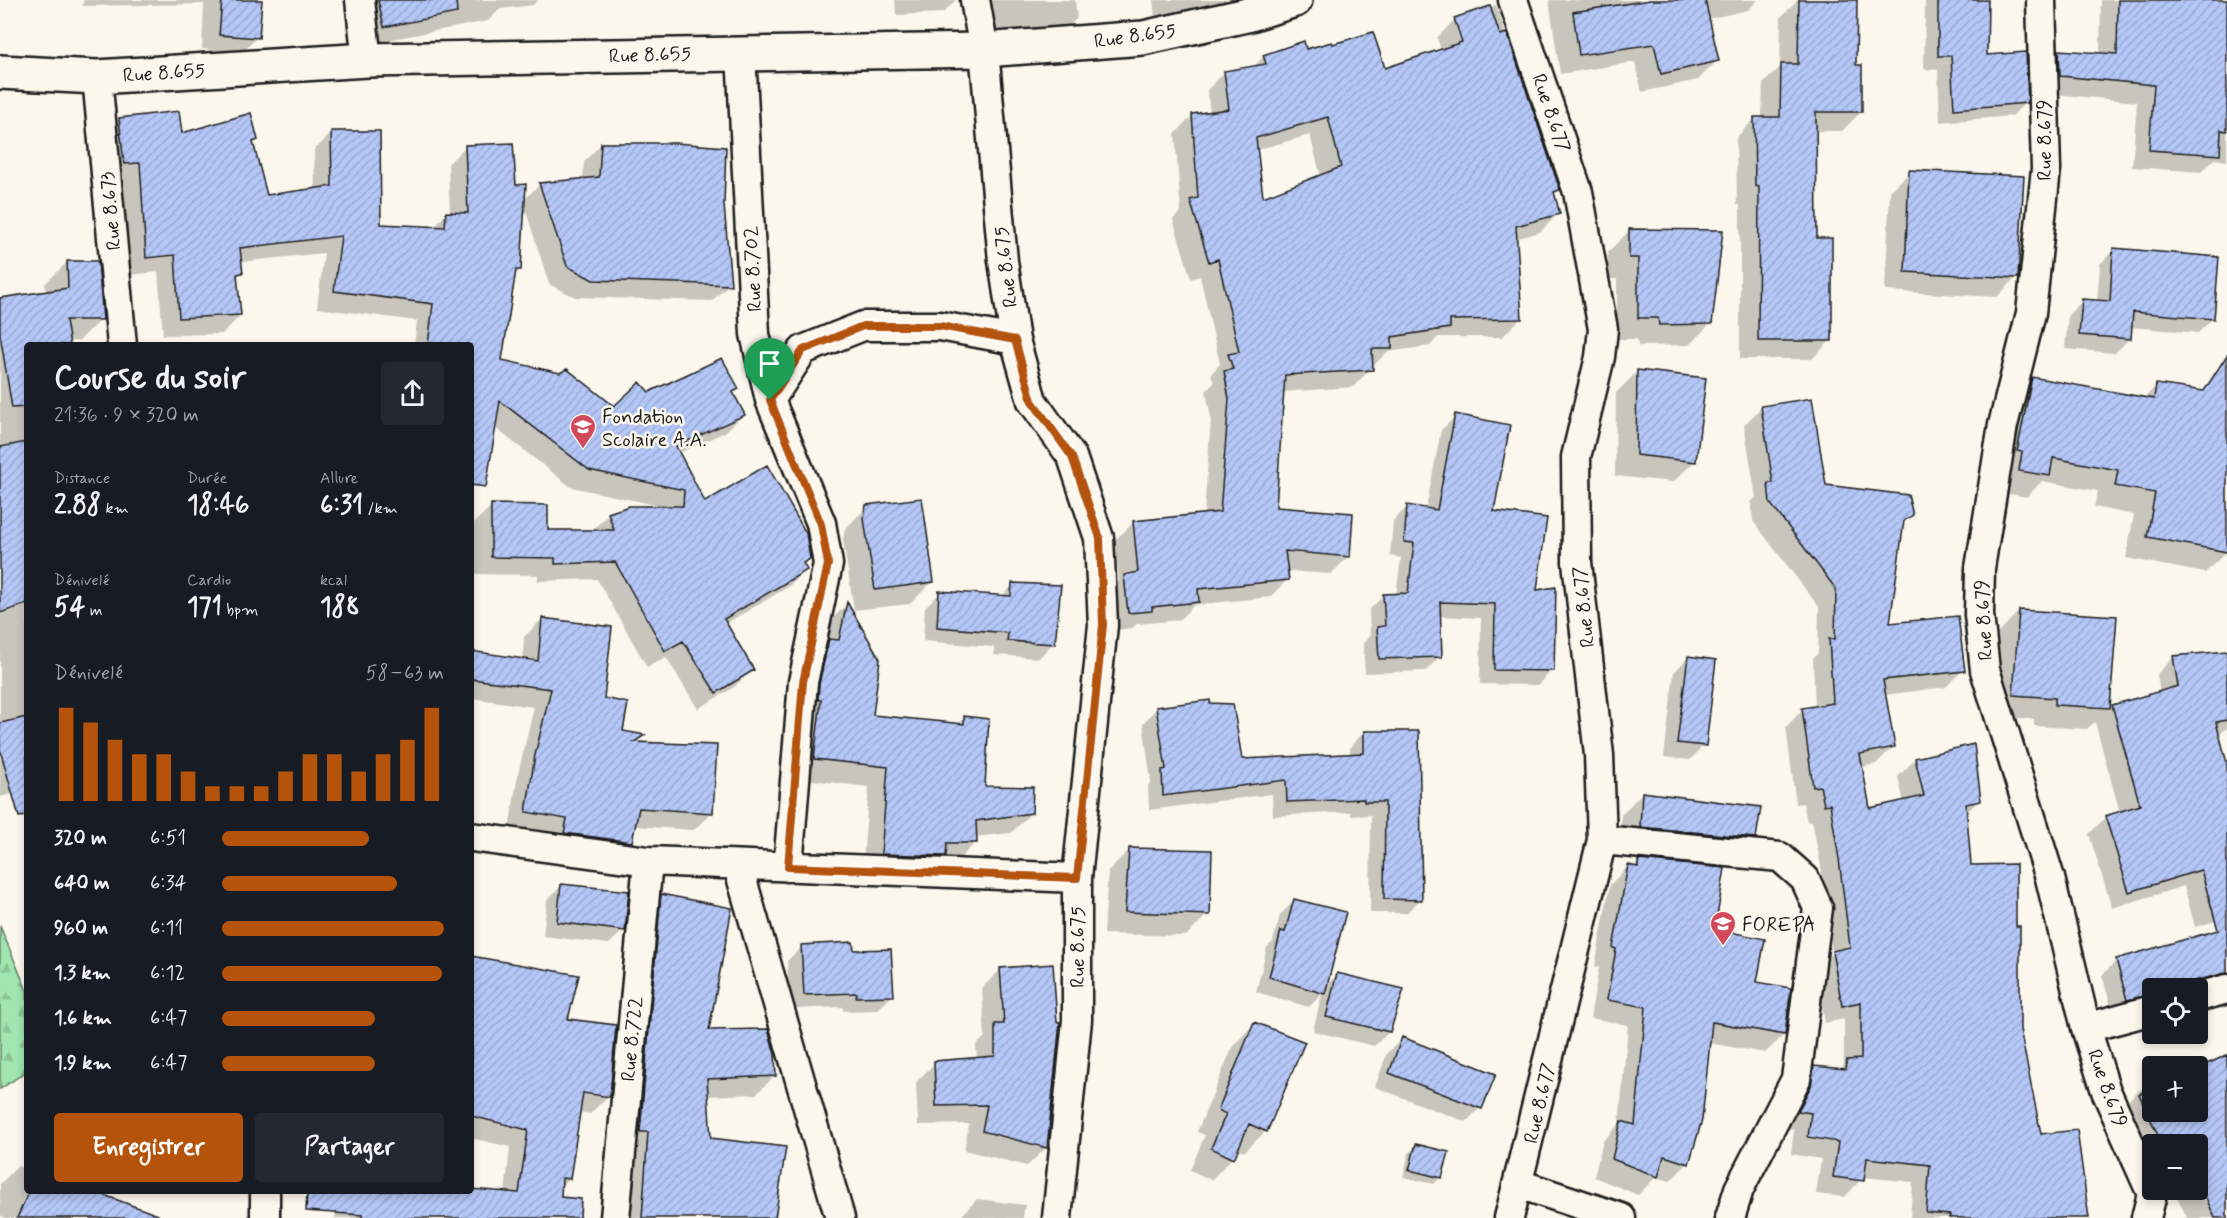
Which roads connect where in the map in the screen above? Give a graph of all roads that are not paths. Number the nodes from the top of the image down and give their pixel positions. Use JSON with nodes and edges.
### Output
{"nodes":[{"id":1,"x":360,"y":0,"type":"edge"},
{"id":2,"x":975,"y":0,"type":"edge"},
{"id":3,"x":1294,"y":0,"type":"edge"},
{"id":4,"x":1513,"y":0,"type":"edge"},
{"id":5,"x":2041,"y":0,"type":"edge"},
{"id":6,"x":984,"y":50,"type":"junction"},
{"id":7,"x":741,"y":52,"type":"junction"},
{"id":8,"x":367,"y":60,"type":"junction"},
{"id":9,"x":0,"y":72,"type":"edge"},
{"id":10,"x":97,"y":77,"type":"junction"},
{"id":11,"x":1015,"y":340,"type":"junction"},
{"id":12,"x":122,"y":342,"type":"edge"},
{"id":13,"x":770,"y":400,"type":"junction"},
{"id":14,"x":474,"y":837,"type":"edge"},
{"id":15,"x":1602,"y":840,"type":"junction"},
{"id":16,"x":648,"y":861,"type":"junction"},
{"id":17,"x":738,"y":866,"type":"junction"},
{"id":18,"x":788,"y":867,"type":"junction"},
{"id":19,"x":1077,"y":878,"type":"junction"},
{"id":20,"x":2227,"y":989,"type":"edge"},
{"id":21,"x":2208,"y":994,"type":"edge"},
{"id":22,"x":2142,"y":1013,"type":"edge"},
{"id":23,"x":2086,"y":1028,"type":"junction"},
{"id":24,"x":1520,"y":1184,"type":"junction"},
{"id":25,"x":265,"y":1194,"type":"edge"},
{"id":26,"x":2149,"y":1206,"type":"edge"},
{"id":27,"x":265,"y":1218,"type":"edge"},
{"id":28,"x":615,"y":1218,"type":"edge"},
{"id":29,"x":840,"y":1218,"type":"edge"},
{"id":30,"x":1057,"y":1218,"type":"edge"},
{"id":31,"x":1509,"y":1218,"type":"edge"},
{"id":32,"x":1621,"y":1218,"type":"edge"},
{"id":33,"x":1730,"y":1218,"type":"edge"},
{"id":34,"x":2166,"y":1218,"type":"edge"}],
"edges":[{"from":1,"to":8,"type":"street"},
{"from":2,"to":6,"type":"street","name":"Rue 8.675"},
{"from":3,"to":6,"type":"street","name":"Rue 8.655"},
{"from":4,"to":15,"type":"street","name":"Rue 8.677"},
{"from":5,"to":23,"type":"street","name":"Rue 8.679"},
{"from":6,"to":7,"type":"street","name":"Rue 8.655"},
{"from":6,"to":11,"type":"street","name":"Rue 8.675"},
{"from":7,"to":8,"type":"street","name":"Rue 8.655"},
{"from":7,"to":13,"type":"street","name":"Rue 8.702"},
{"from":8,"to":10,"type":"street","name":"Rue 8.655"},
{"from":9,"to":10,"type":"street","name":"Rue 8.655"},
{"from":10,"to":12,"type":"street","name":"Rue 8.673"},
{"from":11,"to":13,"type":"street"},
{"from":11,"to":19,"type":"street","name":"Rue 8.675"},
{"from":13,"to":18,"type":"street","name":"Rue 8.702"},
{"from":14,"to":16,"type":"street"},
{"from":15,"to":24,"type":"street","name":"Rue 8.677"},
{"from":15,"to":33,"type":"street"},
{"from":16,"to":17,"type":"street"},
{"from":16,"to":28,"type":"street","name":"Rue 8.722"},
{"from":17,"to":18,"type":"street"},
{"from":17,"to":29,"type":"street"},
{"from":18,"to":19,"type":"street"},
{"from":19,"to":30,"type":"street","name":"Rue 8.675"},
{"from":20,"to":21,"type":"street"},
{"from":22,"to":23,"type":"street"},
{"from":23,"to":26,"type":"street","name":"Rue 8.679"},
{"from":24,"to":31,"type":"street","name":"Rue 8.677"},
{"from":24,"to":32,"type":"street"},
{"from":25,"to":27,"type":"street"},
{"from":26,"to":34,"type":"street","name":"Rue 8.679"}]}
